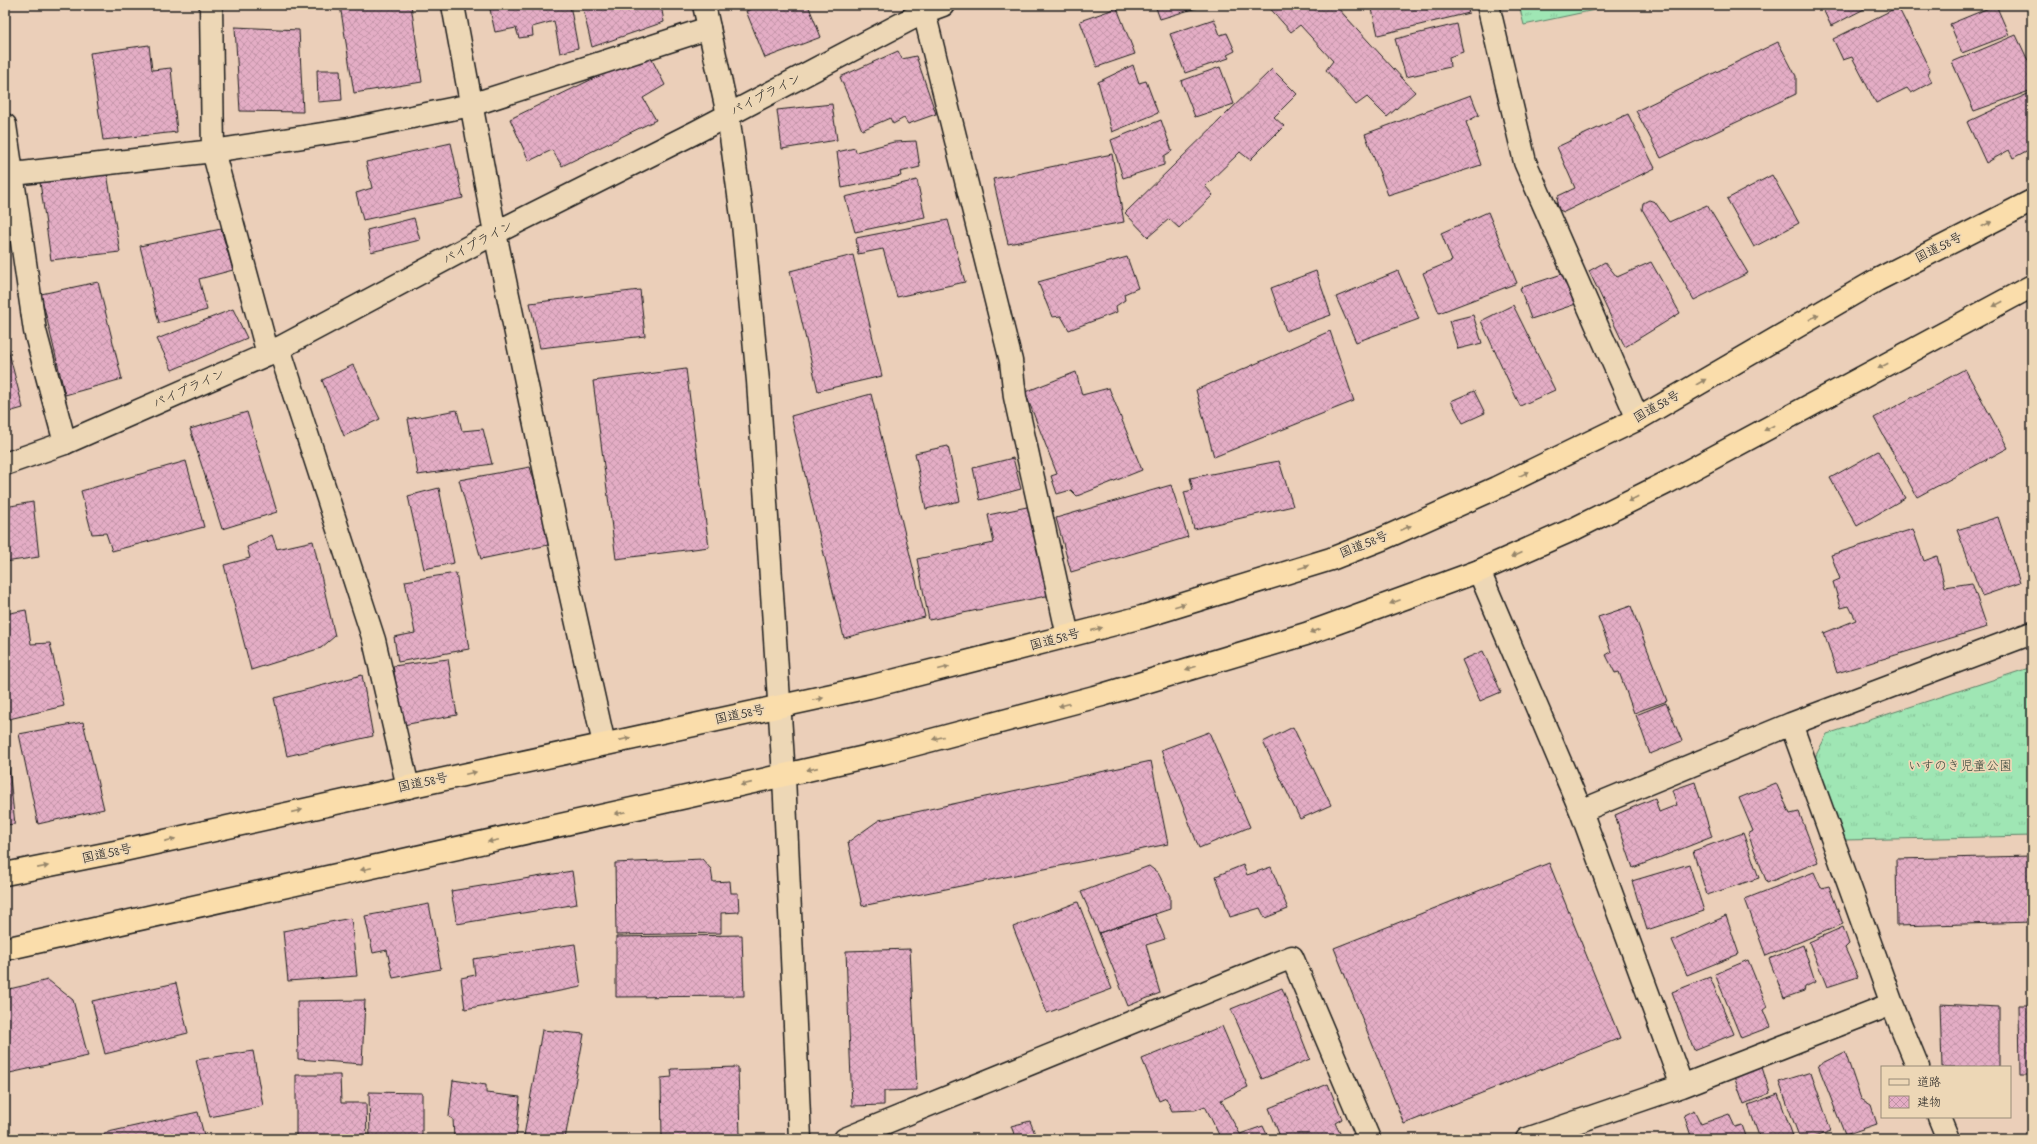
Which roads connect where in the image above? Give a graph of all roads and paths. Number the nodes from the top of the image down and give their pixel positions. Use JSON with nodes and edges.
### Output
{"nodes":[{"id":1,"x":211,"y":5,"type":"edge"},
{"id":2,"x":453,"y":5,"type":"edge"},
{"id":3,"x":704,"y":5,"type":"edge"},
{"id":4,"x":1488,"y":5,"type":"edge"},
{"id":5,"x":934,"y":9,"type":"edge"},
{"id":6,"x":709,"y":28,"type":"junction"},
{"id":7,"x":472,"y":105,"type":"junction"},
{"id":8,"x":728,"y":115,"type":"junction"},
{"id":9,"x":5,"y":125,"type":"edge"},
{"id":10,"x":213,"y":151,"type":"junction"},
{"id":11,"x":8,"y":174,"type":"edge"},
{"id":12,"x":2032,"y":201,"type":"edge"},
{"id":13,"x":495,"y":233,"type":"junction"},
{"id":14,"x":2032,"y":286,"type":"edge"},
{"id":15,"x":273,"y":351,"type":"junction"},
{"id":16,"x":1638,"y":419,"type":"junction"},
{"id":17,"x":65,"y":443,"type":"junction"},
{"id":18,"x":5,"y":464,"type":"edge"},
{"id":19,"x":1479,"y":571,"type":"junction"},
{"id":20,"x":2032,"y":633,"type":"edge"},
{"id":21,"x":1068,"y":636,"type":"junction"},
{"id":22,"x":780,"y":707,"type":"junction"},
{"id":23,"x":1790,"y":724,"type":"junction"},
{"id":24,"x":604,"y":744,"type":"junction"},
{"id":25,"x":784,"y":776,"type":"junction"},
{"id":26,"x":408,"y":787,"type":"junction"},
{"id":27,"x":1581,"y":811,"type":"junction"},
{"id":28,"x":5,"y":874,"type":"edge"},
{"id":29,"x":5,"y":949,"type":"edge"},
{"id":30,"x":1892,"y":1004,"type":"junction"},
{"id":31,"x":1918,"y":1066,"type":"edge"},
{"id":32,"x":1682,"y":1086,"type":"junction"},
{"id":33,"x":1939,"y":1118,"type":"edge"},
{"id":34,"x":803,"y":1138,"type":"edge"},
{"id":35,"x":845,"y":1139,"type":"edge"},
{"id":36,"x":1370,"y":1139,"type":"edge"},
{"id":37,"x":1526,"y":1139,"type":"edge"},
{"id":38,"x":1948,"y":1139,"type":"edge"}],
"edges":[{"from":1,"to":10,"type":"street"},
{"from":2,"to":7,"type":"street"},
{"from":3,"to":6,"type":"street"},
{"from":4,"to":16,"type":"street"},
{"from":5,"to":8,"type":"street","name":"パイプライン"},
{"from":5,"to":21,"type":"street"},
{"from":6,"to":7,"type":"street"},
{"from":6,"to":8,"type":"street"},
{"from":7,"to":10,"type":"street"},
{"from":7,"to":13,"type":"street"},
{"from":8,"to":13,"type":"street","name":"パイプライン"},
{"from":8,"to":22,"type":"street"},
{"from":9,"to":11,"type":"street"},
{"from":10,"to":11,"type":"street"},
{"from":10,"to":15,"type":"street"},
{"from":11,"to":17,"type":"street"},
{"from":16,"to":12,"type":"highway","name":"国道58号","one_way":true},
{"from":13,"to":15,"type":"street","name":"パイプライン"},
{"from":13,"to":24,"type":"street"},
{"from":14,"to":19,"type":"highway","one_way":true},
{"from":15,"to":17,"type":"street","name":"パイプライン"},
{"from":15,"to":26,"type":"street"},
{"from":21,"to":16,"type":"highway","name":"国道58号","one_way":true},
{"from":17,"to":18,"type":"street","name":"パイプライン"},
{"from":19,"to":25,"type":"highway","one_way":true},
{"from":19,"to":27,"type":"street"},
{"from":20,"to":23,"type":"street"},
{"from":22,"to":21,"type":"highway","name":"国道58号","one_way":true},
{"from":24,"to":22,"type":"highway","name":"国道58号","one_way":true},
{"from":22,"to":25,"type":"street"},
{"from":23,"to":27,"type":"street"},
{"from":23,"to":30,"type":"street"},
{"from":26,"to":24,"type":"highway","name":"国道58号","one_way":true},
{"from":25,"to":29,"type":"highway","one_way":true},
{"from":25,"to":34,"type":"street"},
{"from":28,"to":26,"type":"highway","name":"国道58号","one_way":true},
{"from":27,"to":32,"type":"street"},
{"from":30,"to":31,"type":"street"},
{"from":30,"to":32,"type":"street"},
{"from":32,"to":37,"type":"street"},
{"from":33,"to":38,"type":"street"},
{"from":35,"to":36,"type":"street"}]}
